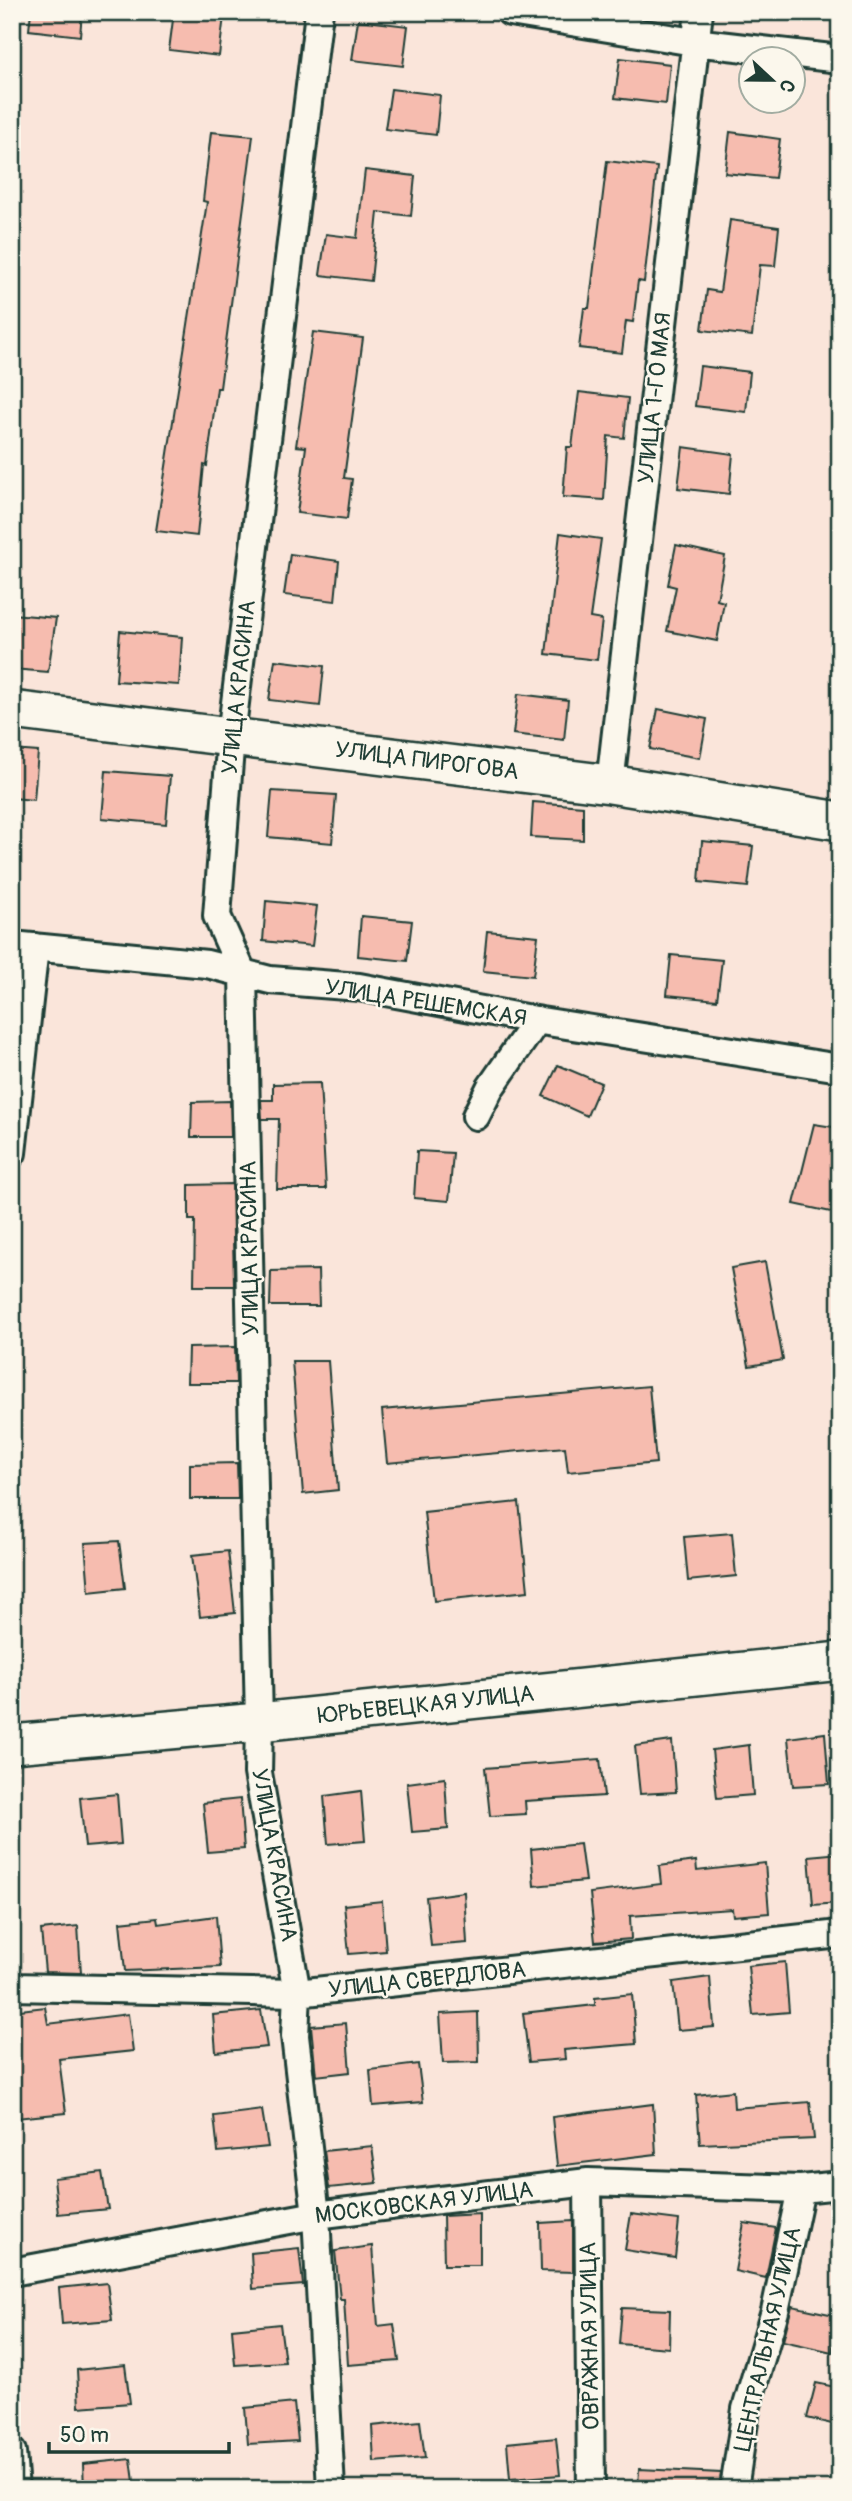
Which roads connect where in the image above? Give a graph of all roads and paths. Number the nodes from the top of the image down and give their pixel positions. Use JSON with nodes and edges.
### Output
{"nodes":[{"id":1,"x":319,"y":12,"type":"edge"},
{"id":2,"x":510,"y":12,"type":"edge"},
{"id":3,"x":699,"y":12,"type":"edge"},
{"id":4,"x":694,"y":42,"type":"junction"},
{"id":5,"x":840,"y":59,"type":"edge"},
{"id":6,"x":12,"y":710,"type":"edge"},
{"id":7,"x":231,"y":736,"type":"junction"},
{"id":8,"x":610,"y":784,"type":"junction"},
{"id":9,"x":840,"y":821,"type":"edge"},
{"id":10,"x":24,"y":946,"type":"edge"},
{"id":11,"x":243,"y":974,"type":"junction"},
{"id":12,"x":537,"y":1020,"type":"junction"},
{"id":13,"x":840,"y":1068,"type":"edge"},
{"id":14,"x":476,"y":1116,"type":"dead end"},
{"id":15,"x":12,"y":1153,"type":"edge"},
{"id":16,"x":840,"y":1661,"type":"edge"},
{"id":17,"x":259,"y":1722,"type":"junction"},
{"id":18,"x":12,"y":1744,"type":"edge"},
{"id":19,"x":840,"y":1934,"type":"edge"},
{"id":20,"x":12,"y":1987,"type":"edge"},
{"id":21,"x":297,"y":1993,"type":"junction"},
{"id":22,"x":588,"y":2182,"type":"junction"},
{"id":23,"x":840,"y":2185,"type":"edge"},
{"id":24,"x":801,"y":2189,"type":"junction"},
{"id":25,"x":316,"y":2215,"type":"junction"},
{"id":26,"x":12,"y":2273,"type":"edge"},
{"id":27,"x":12,"y":2452,"type":"edge"},
{"id":28,"x":15,"y":2489,"type":"edge"},
{"id":29,"x":331,"y":2489,"type":"edge"},
{"id":30,"x":591,"y":2489,"type":"edge"},
{"id":31,"x":734,"y":2489,"type":"edge"}],
"edges":[{"from":1,"to":7,"type":"street","name":"УЛИЦА КРАСИНА"},
{"from":2,"to":4,"type":"street"},
{"from":3,"to":4,"type":"street","name":"УЛИЦА 1-ГО МАЯ"},
{"from":4,"to":5,"type":"street"},
{"from":4,"to":8,"type":"street","name":"УЛИЦА 1-ГО МАЯ"},
{"from":6,"to":7,"type":"street","name":"УЛИЦА ПИРОГОВА"},
{"from":7,"to":8,"type":"street","name":"УЛИЦА ПИРОГОВА"},
{"from":7,"to":11,"type":"street","name":"УЛИЦА КРАСИНА"},
{"from":8,"to":9,"type":"street","name":"УЛИЦА ПИРОГОВА"},
{"from":10,"to":11,"type":"street","name":"УЛИЦА РЕШЕМСКАЯ"},
{"from":10,"to":15,"type":"street"},
{"from":11,"to":12,"type":"street","name":"УЛИЦА РЕШЕМСКАЯ"},
{"from":11,"to":17,"type":"street","name":"УЛИЦА КРАСИНА"},
{"from":12,"to":13,"type":"street","name":"УЛИЦА РЕШЕМСКАЯ"},
{"from":12,"to":14,"type":"street"},
{"from":16,"to":17,"type":"street","name":"ЮРЬЕВЕЦКАЯ УЛИЦА"},
{"from":17,"to":18,"type":"street","name":"ЮРЬЕВЕЦКАЯ УЛИЦА"},
{"from":17,"to":21,"type":"street","name":"УЛИЦА КРАСИНА"},
{"from":19,"to":21,"type":"street","name":"УЛИЦА СВЕРДЛОВА"},
{"from":20,"to":21,"type":"street","name":"УЛИЦА СВЕРДЛОВА"},
{"from":21,"to":25,"type":"street","name":"УЛИЦА КРАСИНА"},
{"from":22,"to":24,"type":"street","name":"МОСКОВСКАЯ УЛИЦА"},
{"from":22,"to":25,"type":"street","name":"МОСКОВСКАЯ УЛИЦА"},
{"from":22,"to":30,"type":"street","name":"ОВРАЖНАЯ УЛИЦА"},
{"from":23,"to":24,"type":"street","name":"МОСКОВСКАЯ УЛИЦА"},
{"from":24,"to":31,"type":"street","name":"ЦЕНТРАЛЬНАЯ УЛИЦА"},
{"from":25,"to":26,"type":"street","name":"МОСКОВСКАЯ УЛИЦА"},
{"from":25,"to":29,"type":"street","name":"УЛИЦА КРАСИНА"},
{"from":27,"to":28,"type":"street"}]}
